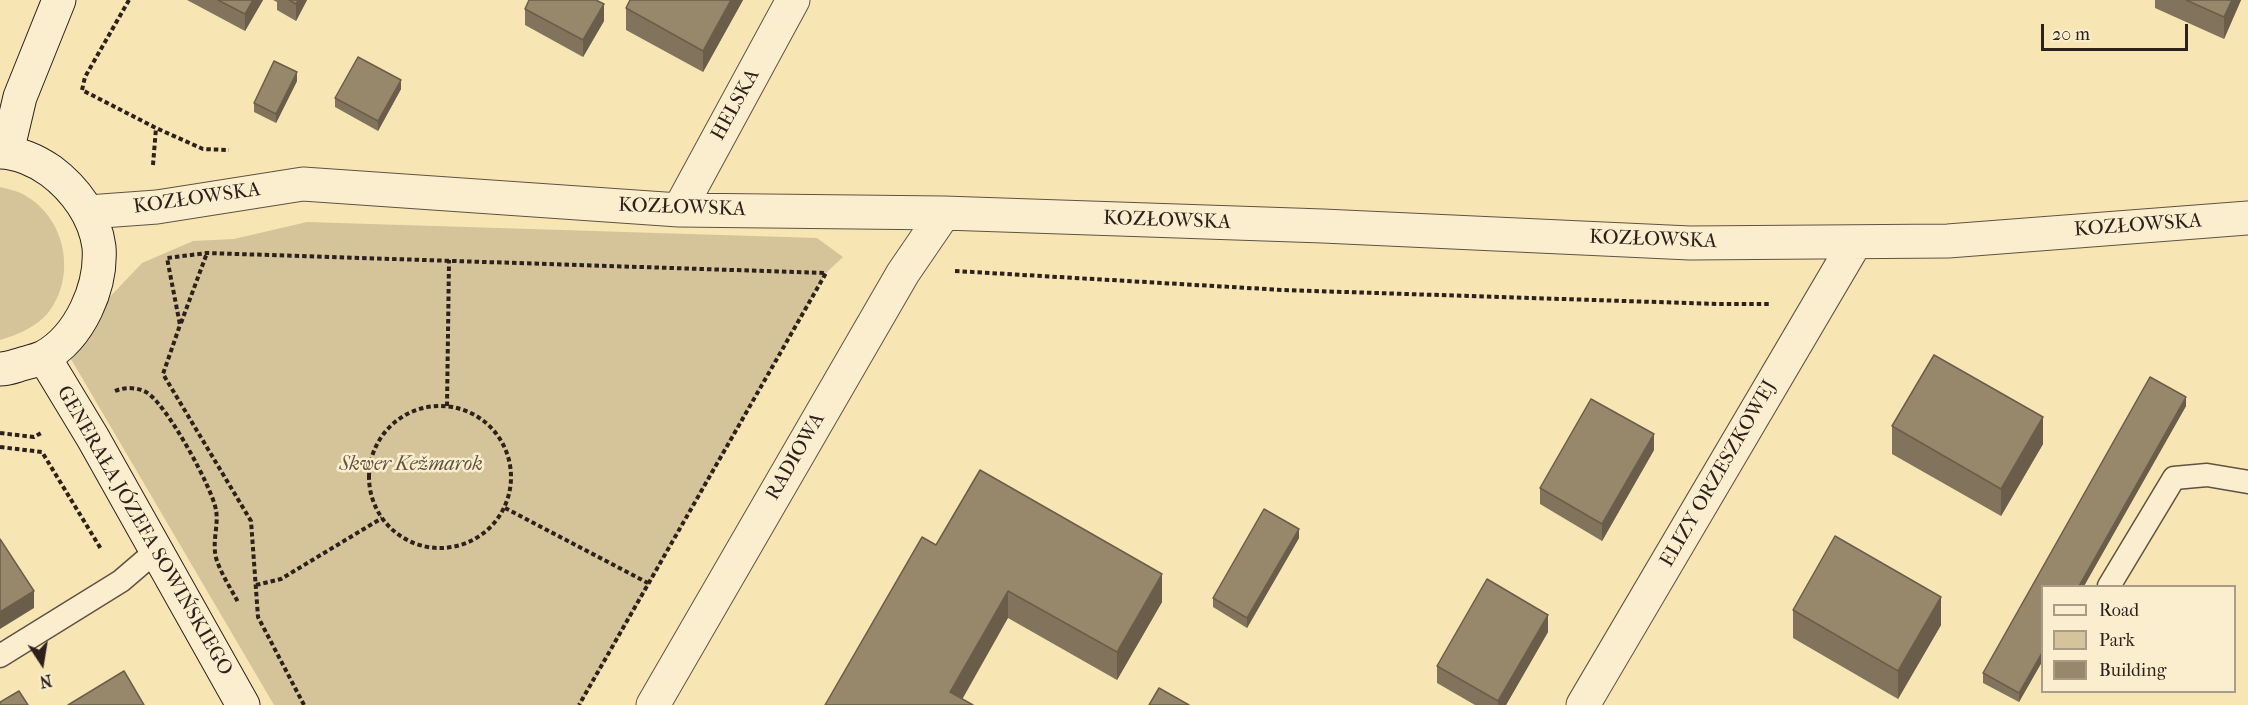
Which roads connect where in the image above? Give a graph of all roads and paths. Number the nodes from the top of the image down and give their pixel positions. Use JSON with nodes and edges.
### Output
{"nodes":[{"id":1,"x":59,"y":0,"type":"edge"},
{"id":2,"x":793,"y":0,"type":"edge"},
{"id":3,"x":156,"y":128,"type":"dead end"},
{"id":4,"x":3,"y":152,"type":"edge"},
{"id":5,"x":153,"y":169,"type":"dead end"},
{"id":6,"x":678,"y":210,"type":"junction"},
{"id":7,"x":88,"y":212,"type":"junction"},
{"id":8,"x":944,"y":213,"type":"junction"},
{"id":9,"x":2248,"y":218,"type":"edge"},
{"id":10,"x":1855,"y":243,"type":"junction"},
{"id":11,"x":207,"y":254,"type":"junction"},
{"id":12,"x":449,"y":260,"type":"junction"},
{"id":13,"x":945,"y":274,"type":"dead end"},
{"id":14,"x":1768,"y":304,"type":"dead end"},
{"id":15,"x":180,"y":325,"type":"junction"},
{"id":16,"x":44,"y":357,"type":"junction"},
{"id":17,"x":0,"y":369,"type":"edge"},
{"id":18,"x":110,"y":393,"type":"dead end"},
{"id":19,"x":447,"y":406,"type":"junction"},
{"id":20,"x":0,"y":447,"type":"edge"},
{"id":21,"x":49,"y":464,"type":"dead end"},
{"id":22,"x":2248,"y":482,"type":"edge"},
{"id":23,"x":505,"y":508,"type":"junction"},
{"id":24,"x":382,"y":519,"type":"junction"},
{"id":25,"x":156,"y":551,"type":"junction"},
{"id":26,"x":648,"y":583,"type":"junction"},
{"id":27,"x":255,"y":585,"type":"junction"},
{"id":28,"x":2110,"y":585,"type":"edge"},
{"id":29,"x":242,"y":611,"type":"dead end"},
{"id":30,"x":0,"y":656,"type":"edge"},
{"id":31,"x":243,"y":705,"type":"edge"},
{"id":32,"x":304,"y":705,"type":"edge"},
{"id":33,"x":579,"y":705,"type":"edge"},
{"id":34,"x":653,"y":705,"type":"edge"},
{"id":35,"x":1583,"y":705,"type":"edge"}],
"edges":[{"from":1,"to":4,"type":"street"},
{"from":2,"to":6,"type":"street","name":"HELSKA"},
{"from":3,"to":5,"type":"path"},
{"from":4,"to":7,"type":"street"},
{"from":6,"to":7,"type":"street","name":"KOZŁOWSKA"},
{"from":6,"to":8,"type":"street","name":"KOZŁOWSKA"},
{"from":7,"to":16,"type":"street"},
{"from":8,"to":10,"type":"street","name":"KOZŁOWSKA"},
{"from":8,"to":34,"type":"street","name":"RADIOWA"},
{"from":9,"to":10,"type":"street","name":"KOZŁOWSKA"},
{"from":10,"to":35,"type":"street","name":"ELIZY ORZESZKOWEJ"},
{"from":11,"to":12,"type":"path"},
{"from":11,"to":15,"type":"path"},
{"from":11,"to":15,"type":"path"},
{"from":12,"to":19,"type":"path"},
{"from":12,"to":26,"type":"path"},
{"from":13,"to":14,"type":"path"},
{"from":15,"to":27,"type":"path"},
{"from":16,"to":17,"type":"street"},
{"from":16,"to":25,"type":"street","name":"GENERAŁA JÓZEFA SOWIŃSKIEGO"},
{"from":18,"to":29,"type":"path"},
{"from":19,"to":23,"type":"path"},
{"from":19,"to":24,"type":"path"},
{"from":20,"to":21,"type":"path"},
{"from":22,"to":28,"type":"lane"},
{"from":23,"to":24,"type":"path"},
{"from":23,"to":26,"type":"path"},
{"from":24,"to":27,"type":"path"},
{"from":25,"to":30,"type":"lane"},
{"from":25,"to":31,"type":"street","name":"GENERAŁA JÓZEFA SOWIŃSKIEGO"},
{"from":26,"to":33,"type":"path"},
{"from":27,"to":32,"type":"path"}]}
